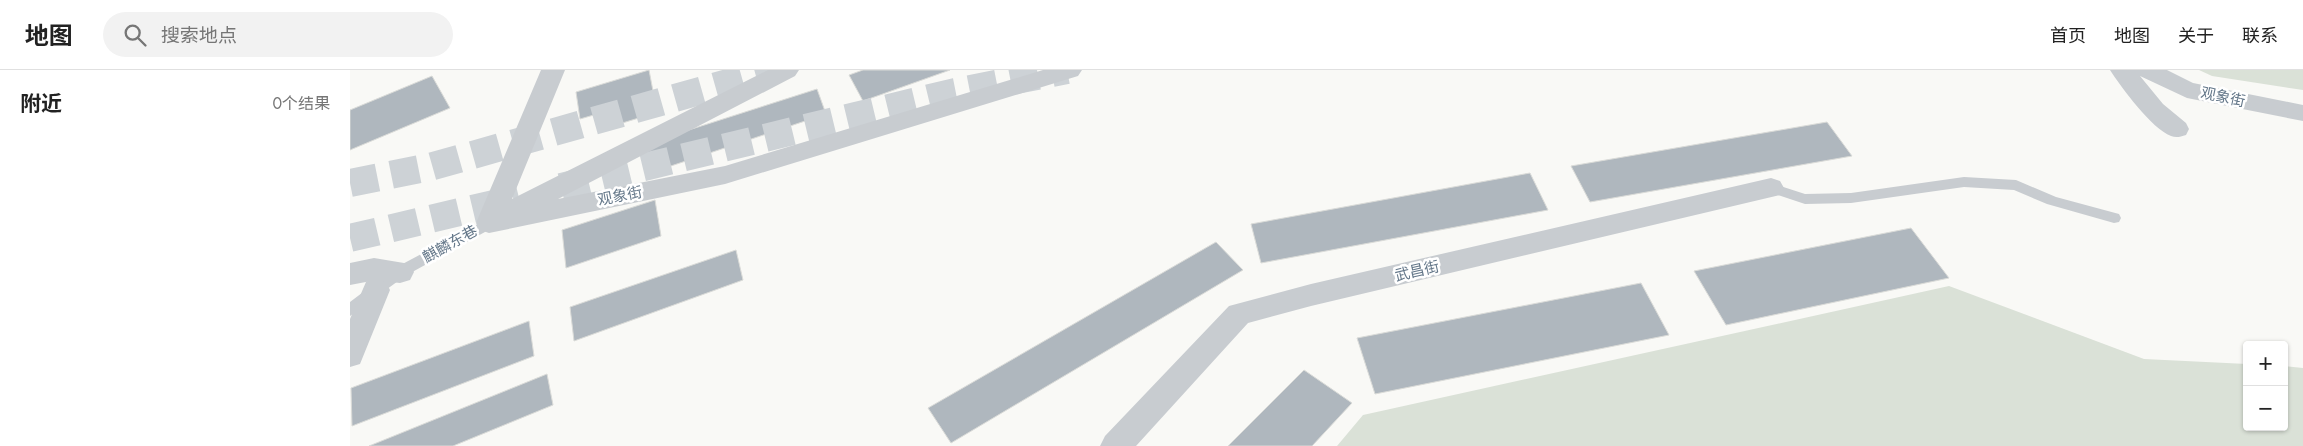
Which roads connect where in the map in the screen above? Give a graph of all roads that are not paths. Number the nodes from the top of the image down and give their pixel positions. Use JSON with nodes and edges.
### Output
{"nodes":[{"id":1,"x":553,"y":70,"type":"edge"},
{"id":2,"x":787,"y":70,"type":"edge"},
{"id":3,"x":1070,"y":70,"type":"edge"},
{"id":4,"x":2122,"y":70,"type":"edge"},
{"id":5,"x":2147,"y":70,"type":"edge"},
{"id":6,"x":2303,"y":113,"type":"edge"},
{"id":7,"x":2176,"y":129,"type":"dead end"},
{"id":8,"x":1771,"y":188,"type":"joint"},
{"id":9,"x":2114,"y":218,"type":"dead end"},
{"id":10,"x":489,"y":223,"type":"junction"},
{"id":11,"x":400,"y":272,"type":"junction"},
{"id":12,"x":350,"y":274,"type":"edge"},
{"id":13,"x":376,"y":290,"type":"junction"},
{"id":14,"x":350,"y":310,"type":"edge"},
{"id":15,"x":350,"y":355,"type":"edge"},
{"id":16,"x":1116,"y":446,"type":"edge"}],
"edges":[{"from":1,"to":10,"type":"street","name":"麒麟东巷"},
{"from":2,"to":10,"type":"street","name":"观象街"},
{"from":3,"to":10,"type":"street","name":"观象街"},
{"from":4,"to":7,"type":"street"},
{"from":5,"to":6,"type":"street","name":"观象街"},
{"from":8,"to":9,"type":"lane"},
{"from":8,"to":16,"type":"street","name":"武昌街"},
{"from":10,"to":11,"type":"lane","name":"麒麟东巷"},
{"from":11,"to":12,"type":"street"},
{"from":11,"to":13,"type":"lane","name":"麒麟东巷"},
{"from":13,"to":14,"type":"lane","name":"麒麟东巷"},
{"from":13,"to":15,"type":"street"}]}
